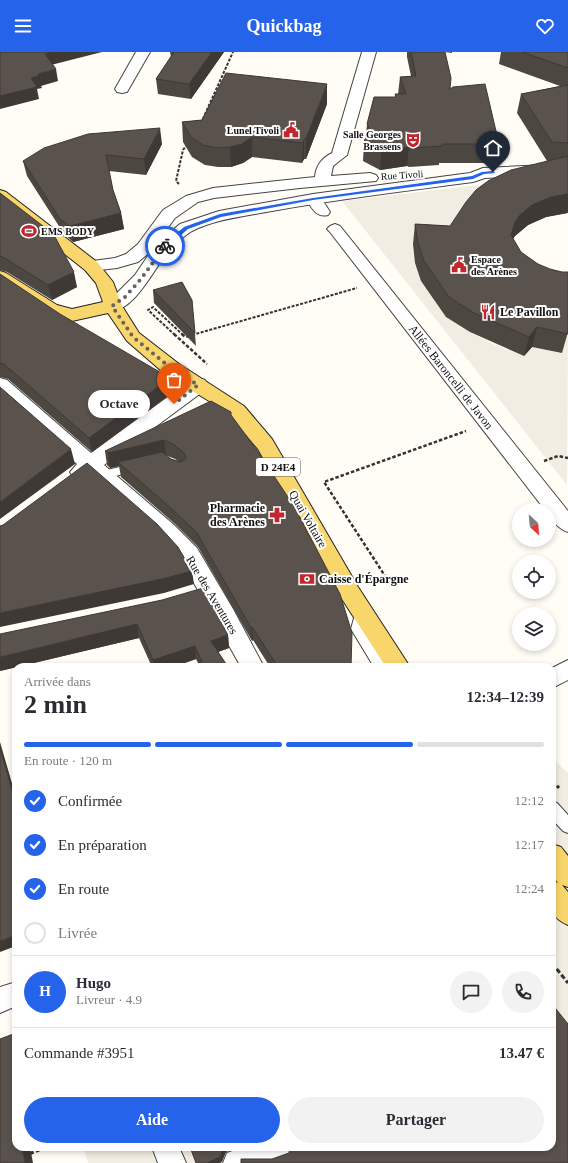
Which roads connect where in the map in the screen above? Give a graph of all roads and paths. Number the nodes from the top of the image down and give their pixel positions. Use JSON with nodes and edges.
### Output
{"nodes":[{"id":1,"x":143,"y":52,"type":"edge"},
{"id":2,"x":233,"y":52,"type":"edge"},
{"id":3,"x":368,"y":52,"type":"edge"},
{"id":4,"x":122,"y":89,"type":"dead end"},
{"id":5,"x":200,"y":126,"type":"edge"},
{"id":6,"x":192,"y":138,"type":"edge"},
{"id":7,"x":339,"y":155,"type":"junction"},
{"id":8,"x":567,"y":168,"type":"edge"},
{"id":9,"x":483,"y":173,"type":"junction"},
{"id":10,"x":345,"y":180,"type":"junction"},
{"id":11,"x":323,"y":181,"type":"junction"},
{"id":12,"x":241,"y":191,"type":"junction"},
{"id":13,"x":0,"y":195,"type":"edge"},
{"id":14,"x":339,"y":196,"type":"junction"},
{"id":15,"x":187,"y":201,"type":"junction"},
{"id":16,"x":220,"y":216,"type":"junction"},
{"id":17,"x":335,"y":229,"type":"dead end"},
{"id":18,"x":91,"y":266,"type":"junction"},
{"id":19,"x":0,"y":277,"type":"edge"},
{"id":20,"x":360,"y":287,"type":"dead end"},
{"id":21,"x":112,"y":306,"type":"junction"},
{"id":22,"x":0,"y":385,"type":"edge"},
{"id":23,"x":198,"y":385,"type":"junction"},
{"id":24,"x":459,"y":433,"type":"dead end"},
{"id":25,"x":145,"y":465,"type":"edge"},
{"id":26,"x":97,"y":470,"type":"junction"},
{"id":27,"x":67,"y":482,"type":"edge"},
{"id":28,"x":568,"y":525,"type":"edge"},
{"id":29,"x":382,"y":581,"type":"dead end"},
{"id":30,"x":210,"y":590,"type":"junction"},
{"id":31,"x":187,"y":596,"type":"edge"},
{"id":32,"x":362,"y":612,"type":"junction"},
{"id":33,"x":251,"y":663,"type":"edge"},
{"id":34,"x":379,"y":663,"type":"edge"},
{"id":35,"x":396,"y":663,"type":"edge"},
{"id":36,"x":568,"y":669,"type":"edge"},
{"id":37,"x":556,"y":676,"type":"edge"},
{"id":38,"x":556,"y":812,"type":"edge"},
{"id":39,"x":568,"y":826,"type":"edge"},
{"id":40,"x":556,"y":861,"type":"edge"},
{"id":41,"x":568,"y":875,"type":"edge"},
{"id":42,"x":556,"y":898,"type":"edge"},
{"id":43,"x":568,"y":912,"type":"edge"},
{"id":44,"x":556,"y":968,"type":"edge"},
{"id":45,"x":568,"y":983,"type":"edge"},
{"id":46,"x":12,"y":996,"type":"edge"},
{"id":47,"x":0,"y":1000,"type":"edge"},
{"id":48,"x":36,"y":1151,"type":"edge"},
{"id":49,"x":167,"y":1151,"type":"edge"},
{"id":50,"x":268,"y":1151,"type":"edge"},
{"id":51,"x":26,"y":1155,"type":"dead end"},
{"id":52,"x":172,"y":1163,"type":"edge"},
{"id":53,"x":237,"y":1163,"type":"edge"}],
"edges":[{"from":1,"to":4,"type":"street"},
{"from":2,"to":5,"type":"path"},
{"from":3,"to":7,"type":"street"},
{"from":6,"to":15,"type":"path"},
{"from":7,"to":10,"type":"street"},
{"from":7,"to":11,"type":"street"},
{"from":8,"to":9,"type":"street","name":"Rue Tivoli"},
{"from":9,"to":10,"type":"street","name":"Rue Tivoli"},
{"from":9,"to":14,"type":"street","name":"Rue Tivoli"},
{"from":10,"to":11,"type":"street","name":"Rue Tivoli"},
{"from":10,"to":14,"type":"street"},
{"from":11,"to":12,"type":"street","name":"Rue Tivoli"},
{"from":11,"to":14,"type":"street"},
{"from":12,"to":15,"type":"street","name":"Rue Tivoli"},
{"from":12,"to":16,"type":"street"},
{"from":13,"to":18,"type":"main road","number":"D 24E4"},
{"from":14,"to":16,"type":"street","name":"Rue Tivoli"},
{"from":15,"to":16,"type":"street"},
{"from":15,"to":18,"type":"street","name":"Rue Tivoli"},
{"from":16,"to":21,"type":"street","name":"Rue Tivoli"},
{"from":17,"to":28,"type":"street","name":"Allées Baroncelli de Javon"},
{"from":18,"to":21,"type":"main road","number":"D 24E4"},
{"from":19,"to":21,"type":"main road"},
{"from":20,"to":23,"type":"path"},
{"from":21,"to":23,"type":"main road","name":"Quai Voltaire","number":"D 24E4"},
{"from":22,"to":26,"type":"street","name":"Rue des Aventures"},
{"from":23,"to":26,"type":"street"},
{"from":23,"to":32,"type":"main road","name":"Quai Voltaire","number":"D 24E4"},
{"from":24,"to":29,"type":"path"},
{"from":25,"to":26,"type":"lane"},
{"from":26,"to":27,"type":"street"},
{"from":26,"to":30,"type":"street","name":"Rue des Aventures"},
{"from":30,"to":31,"type":"street"},
{"from":30,"to":33,"type":"street","name":"Rue des Aventures"},
{"from":32,"to":34,"type":"lane"},
{"from":32,"to":35,"type":"main road","name":"Quai Voltaire","number":"D 24E4"},
{"from":36,"to":37,"type":"street"},
{"from":38,"to":39,"type":"lane"},
{"from":40,"to":41,"type":"main road"},
{"from":42,"to":43,"type":"main road"},
{"from":44,"to":45,"type":"path"},
{"from":46,"to":47,"type":"street"},
{"from":48,"to":51,"type":"path"},
{"from":49,"to":52,"type":"street"},
{"from":50,"to":53,"type":"street"}]}
